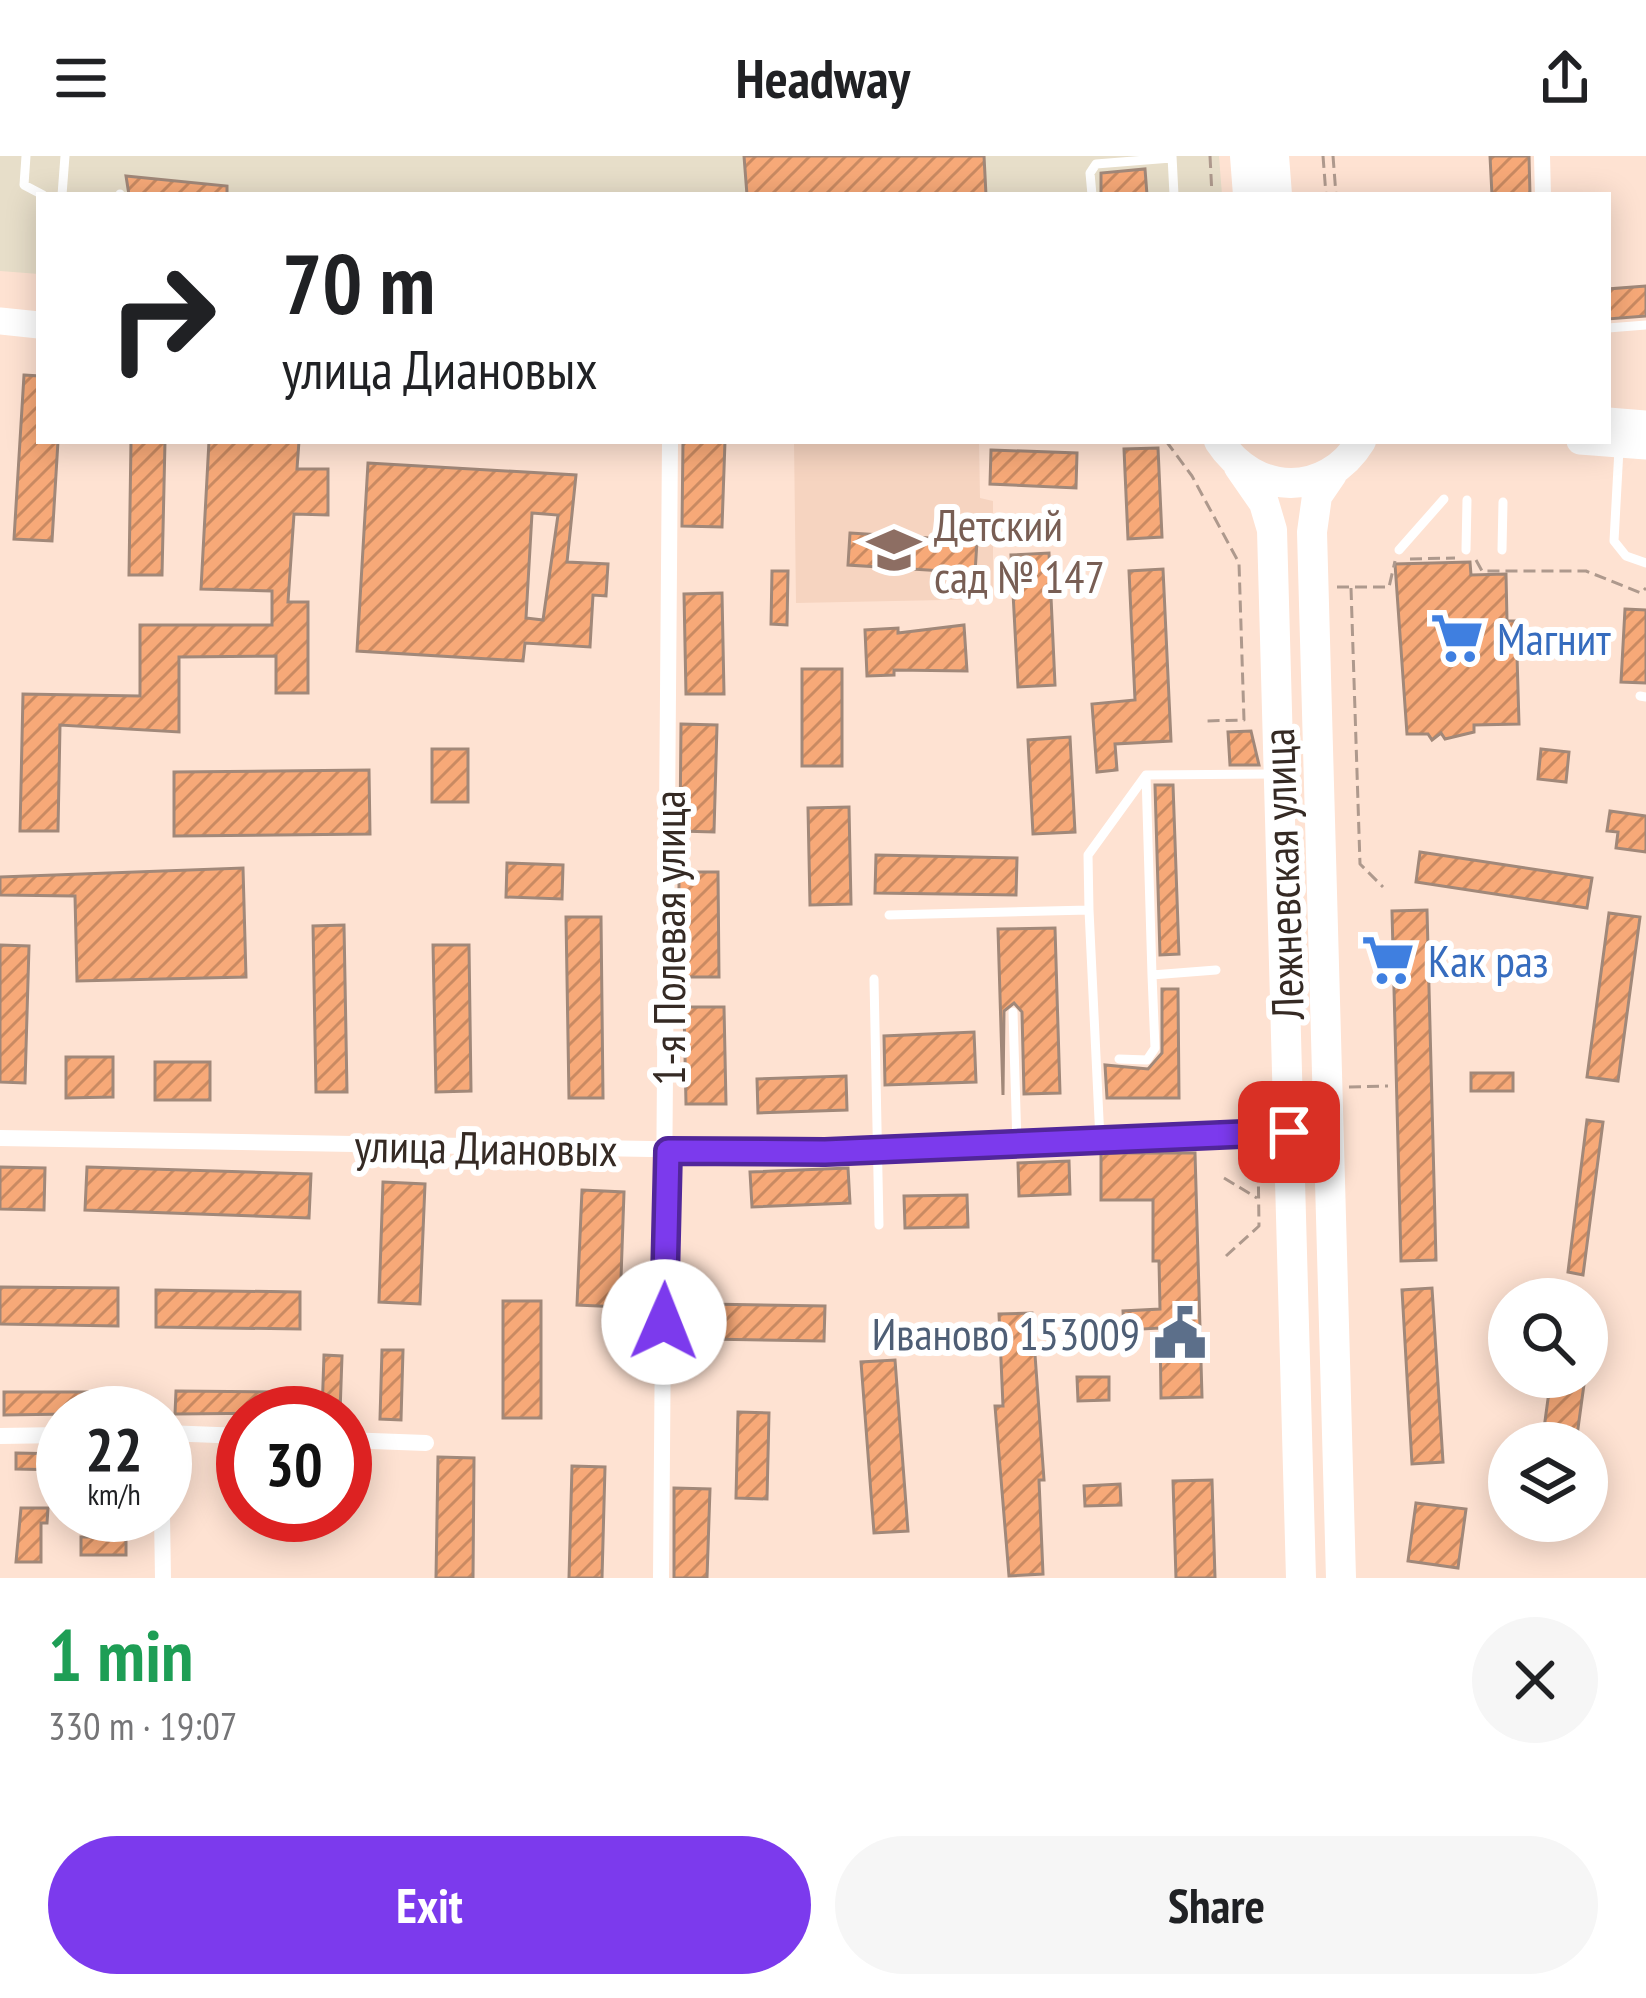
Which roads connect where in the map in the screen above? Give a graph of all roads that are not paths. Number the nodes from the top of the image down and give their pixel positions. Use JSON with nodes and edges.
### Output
{"nodes":[{"id":1,"x":26,"y":156,"type":"edge"},
{"id":2,"x":65,"y":156,"type":"edge"},
{"id":3,"x":1245,"y":156,"type":"edge"},
{"id":4,"x":1274,"y":156,"type":"edge"},
{"id":5,"x":1542,"y":156,"type":"edge"},
{"id":6,"x":1172,"y":157,"type":"edge"},
{"id":7,"x":37,"y":192,"type":"edge"},
{"id":8,"x":62,"y":192,"type":"edge"},
{"id":9,"x":1092,"y":192,"type":"edge"},
{"id":10,"x":1174,"y":192,"type":"edge"},
{"id":11,"x":1247,"y":192,"type":"edge"},
{"id":12,"x":1277,"y":192,"type":"edge"},
{"id":13,"x":1544,"y":192,"type":"edge"},
{"id":14,"x":0,"y":304,"type":"edge"},
{"id":15,"x":36,"y":307,"type":"edge"},
{"id":16,"x":0,"y":321,"type":"edge"},
{"id":17,"x":36,"y":326,"type":"edge"},
{"id":18,"x":1646,"y":326,"type":"edge"},
{"id":19,"x":1611,"y":328,"type":"edge"},
{"id":20,"x":1628,"y":431,"type":"edge"},
{"id":21,"x":670,"y":444,"type":"edge"},
{"id":22,"x":1221,"y":444,"type":"edge"},
{"id":23,"x":1353,"y":453,"type":"edge"},
{"id":24,"x":1239,"y":466,"type":"junction"},
{"id":25,"x":1444,"y":499,"type":"dead end"},
{"id":26,"x":1468,"y":500,"type":"dead end"},
{"id":27,"x":1503,"y":502,"type":"dead end"},
{"id":28,"x":1502,"y":550,"type":"dead end"},
{"id":29,"x":1468,"y":554,"type":"road end"},
{"id":30,"x":1399,"y":555,"type":"road end"},
{"id":31,"x":1646,"y":563,"type":"edge"},
{"id":32,"x":1279,"y":774,"type":"junction"},
{"id":33,"x":1146,"y":775,"type":"junction"},
{"id":34,"x":1089,"y":910,"type":"junction"},
{"id":35,"x":889,"y":915,"type":"dead end"},
{"id":36,"x":1216,"y":970,"type":"dead end"},
{"id":37,"x":1152,"y":975,"type":"junction"},
{"id":38,"x":874,"y":979,"type":"dead end"},
{"id":39,"x":1013,"y":1012,"type":"dead end"},
{"id":40,"x":1120,"y":1059,"type":"dead end"},
{"id":41,"x":1289,"y":1132,"type":"junction"},
{"id":42,"x":1331,"y":1132,"type":"junction"},
{"id":43,"x":0,"y":1138,"type":"edge"},
{"id":44,"x":1100,"y":1140,"type":"junction"},
{"id":45,"x":1017,"y":1144,"type":"junction"},
{"id":46,"x":877,"y":1150,"type":"junction"},
{"id":47,"x":668,"y":1151,"type":"junction"},
{"id":48,"x":879,"y":1225,"type":"dead end"},
{"id":49,"x":36,"y":1435,"type":"edge"},
{"id":50,"x":0,"y":1436,"type":"edge"},
{"id":51,"x":372,"y":1441,"type":"edge"},
{"id":52,"x":426,"y":1443,"type":"dead end"},
{"id":53,"x":162,"y":1542,"type":"edge"},
{"id":54,"x":163,"y":1578,"type":"edge"},
{"id":55,"x":661,"y":1578,"type":"edge"},
{"id":56,"x":1300,"y":1578,"type":"edge"},
{"id":57,"x":1341,"y":1578,"type":"edge"}],
"edges":[{"from":1,"to":7,"type":"lane"},
{"from":2,"to":8,"type":"lane"},
{"from":3,"to":11,"type":"highway"},
{"from":4,"to":12,"type":"highway"},
{"from":5,"to":13,"type":"street"},
{"from":6,"to":9,"type":"lane"},
{"from":6,"to":10,"type":"lane"},
{"from":14,"to":15,"type":"main road"},
{"from":16,"to":17,"type":"main road"},
{"from":18,"to":19,"type":"lane"},
{"from":20,"to":31,"type":"lane"},
{"from":21,"to":47,"type":"street","name":"1-я Полевая улица"},
{"from":22,"to":24,"type":"highway","name":"Лежневская улица"},
{"from":23,"to":24,"type":"highway"},
{"from":23,"to":42,"type":"highway","name":"Лежневская улица"},
{"from":24,"to":32,"type":"highway","name":"Лежневская улица"},
{"from":25,"to":30,"type":"lane"},
{"from":26,"to":29,"type":"lane"},
{"from":27,"to":28,"type":"lane"},
{"from":32,"to":33,"type":"lane"},
{"from":32,"to":41,"type":"highway","name":"Лежневская улица"},
{"from":33,"to":34,"type":"lane"},
{"from":33,"to":37,"type":"lane"},
{"from":34,"to":35,"type":"lane"},
{"from":34,"to":44,"type":"lane"},
{"from":36,"to":37,"type":"lane"},
{"from":37,"to":40,"type":"lane"},
{"from":38,"to":46,"type":"lane"},
{"from":39,"to":45,"type":"lane"},
{"from":41,"to":42,"type":"street","name":"улица Диановых"},
{"from":41,"to":44,"type":"street","name":"улица Диановых"},
{"from":41,"to":56,"type":"highway","name":"Лежневская улица"},
{"from":42,"to":57,"type":"highway","name":"Лежневская улица"},
{"from":43,"to":47,"type":"street","name":"улица Диановых"},
{"from":44,"to":45,"type":"street","name":"улица Диановых"},
{"from":45,"to":46,"type":"street","name":"улица Диановых"},
{"from":46,"to":47,"type":"street","name":"улица Диановых"},
{"from":46,"to":48,"type":"lane"},
{"from":47,"to":55,"type":"street","name":"1-я Полевая улица"},
{"from":49,"to":50,"type":"street"},
{"from":51,"to":52,"type":"street"},
{"from":53,"to":54,"type":"street"}]}
